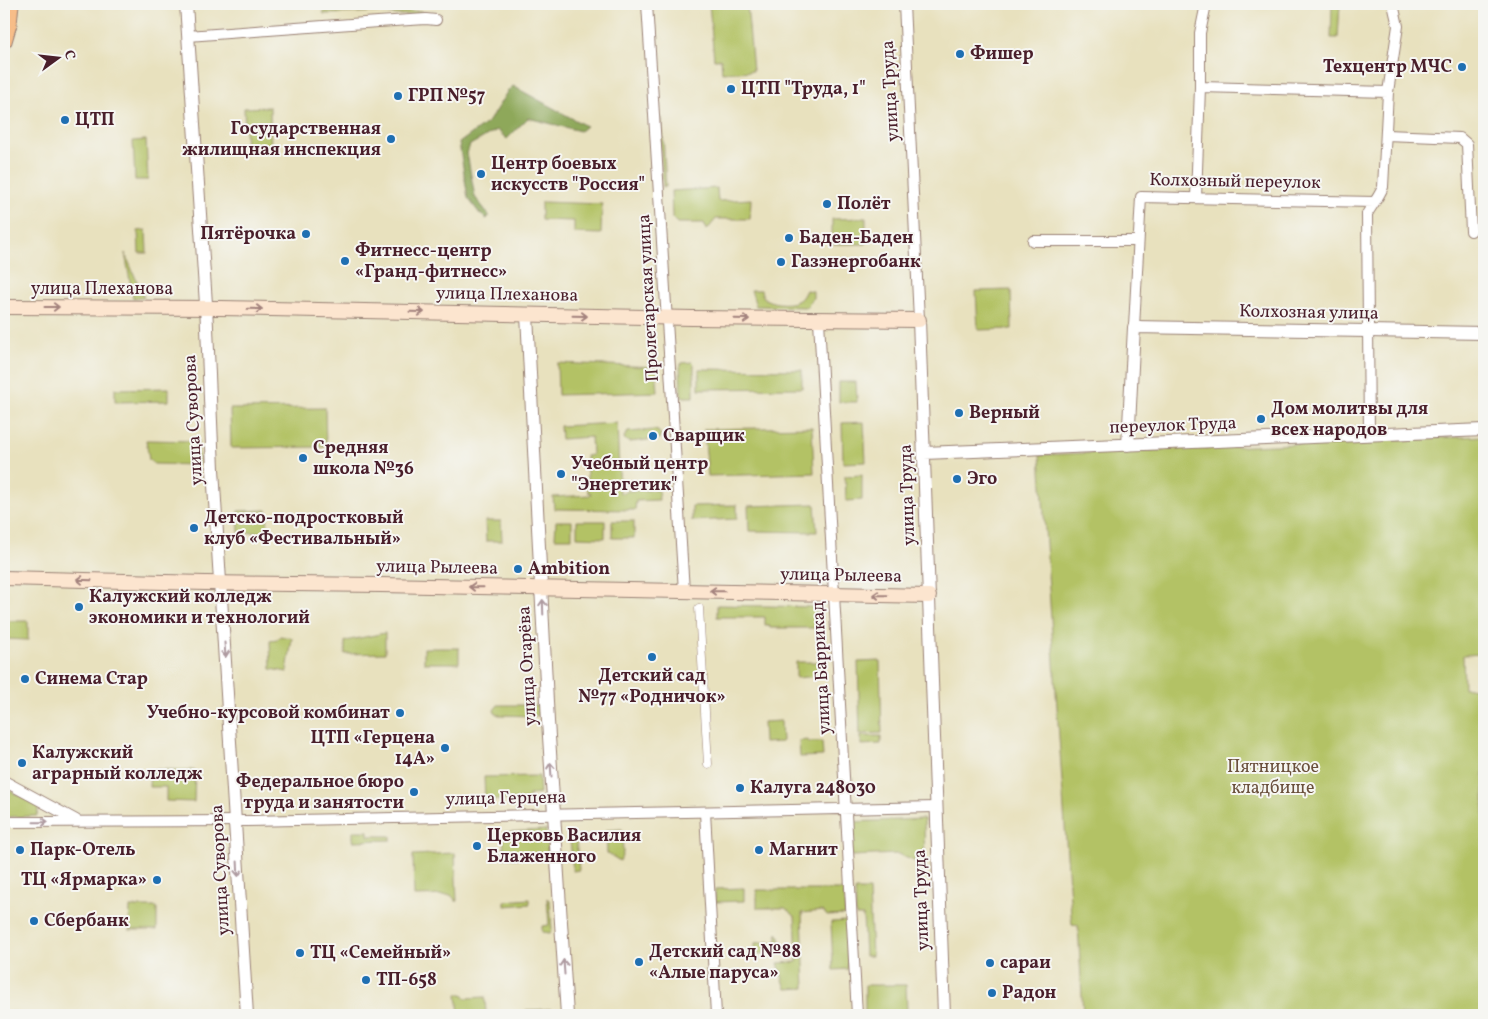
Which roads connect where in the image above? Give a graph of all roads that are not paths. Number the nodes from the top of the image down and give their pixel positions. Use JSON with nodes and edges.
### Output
{"nodes":[{"id":1,"x":11,"y":4,"type":"edge"},
{"id":2,"x":186,"y":4,"type":"edge"},
{"id":3,"x":647,"y":4,"type":"edge"},
{"id":4,"x":904,"y":4,"type":"edge"},
{"id":5,"x":1206,"y":4,"type":"edge"},
{"id":6,"x":1393,"y":4,"type":"edge"},
{"id":7,"x":436,"y":20,"type":"dead end"},
{"id":8,"x":188,"y":36,"type":"junction"},
{"id":9,"x":4,"y":41,"type":"edge"},
{"id":10,"x":1200,"y":87,"type":"junction"},
{"id":11,"x":1388,"y":92,"type":"junction"},
{"id":12,"x":1386,"y":135,"type":"junction"},
{"id":13,"x":1196,"y":198,"type":"junction"},
{"id":14,"x":1374,"y":202,"type":"junction"},
{"id":15,"x":1472,"y":231,"type":"dead end"},
{"id":16,"x":1033,"y":241,"type":"dead end"},
{"id":17,"x":1138,"y":241,"type":"junction"},
{"id":18,"x":4,"y":307,"type":"edge"},
{"id":19,"x":206,"y":308,"type":"junction"},
{"id":20,"x":527,"y":315,"type":"junction"},
{"id":21,"x":666,"y":318,"type":"junction"},
{"id":22,"x":819,"y":320,"type":"junction"},
{"id":23,"x":919,"y":320,"type":"junction"},
{"id":24,"x":1134,"y":327,"type":"junction"},
{"id":25,"x":1367,"y":332,"type":"junction"},
{"id":26,"x":1484,"y":334,"type":"edge"},
{"id":27,"x":1484,"y":430,"type":"edge"},
{"id":28,"x":1369,"y":435,"type":"junction"},
{"id":29,"x":1128,"y":445,"type":"junction"},
{"id":30,"x":924,"y":453,"type":"junction"},
{"id":31,"x":4,"y":578,"type":"edge"},
{"id":32,"x":220,"y":584,"type":"junction"},
{"id":33,"x":542,"y":588,"type":"junction"},
{"id":34,"x":684,"y":591,"type":"junction"},
{"id":35,"x":834,"y":594,"type":"junction"},
{"id":36,"x":929,"y":596,"type":"junction"},
{"id":37,"x":699,"y":608,"type":"dead end"},
{"id":38,"x":708,"y":764,"type":"dead end"},
{"id":39,"x":4,"y":781,"type":"edge"},
{"id":40,"x":936,"y":807,"type":"junction"},
{"id":41,"x":846,"y":809,"type":"junction"},
{"id":42,"x":705,"y":812,"type":"junction"},
{"id":43,"x":554,"y":815,"type":"junction"},
{"id":44,"x":77,"y":821,"type":"junction"},
{"id":45,"x":235,"y":821,"type":"junction"},
{"id":46,"x":4,"y":822,"type":"edge"},
{"id":47,"x":247,"y":1015,"type":"edge"},
{"id":48,"x":567,"y":1015,"type":"edge"},
{"id":49,"x":716,"y":1015,"type":"edge"},
{"id":50,"x":857,"y":1015,"type":"edge"},
{"id":51,"x":944,"y":1015,"type":"edge"}],
"edges":[{"from":1,"to":9,"type":"main road"},
{"from":2,"to":8,"type":"street","name":"улица Суворова"},
{"from":3,"to":21,"type":"street","name":"Пролетарская улица"},
{"from":4,"to":23,"type":"street","name":"улица Труда"},
{"from":5,"to":10,"type":"street"},
{"from":6,"to":11,"type":"street"},
{"from":7,"to":8,"type":"street"},
{"from":8,"to":19,"type":"street","name":"улица Суворова"},
{"from":10,"to":11,"type":"street"},
{"from":10,"to":13,"type":"street"},
{"from":11,"to":12,"type":"street"},
{"from":12,"to":14,"type":"street"},
{"from":12,"to":15,"type":"street"},
{"from":13,"to":14,"type":"street","name":"Колхозный переулок"},
{"from":13,"to":17,"type":"street","name":"Колхозный переулок"},
{"from":14,"to":25,"type":"street"},
{"from":16,"to":17,"type":"street"},
{"from":17,"to":24,"type":"street","name":"Колхозный переулок"},
{"from":18,"to":19,"type":"main road","name":"улица Плеханова","one_way":true},
{"from":19,"to":20,"type":"main road","name":"улица Плеханова","one_way":true},
{"from":19,"to":32,"type":"street","name":"улица Суворова"},
{"from":20,"to":21,"type":"main road","name":"улица Плеханова","one_way":true},
{"from":20,"to":33,"type":"street","name":"улица Огарёва"},
{"from":21,"to":22,"type":"main road","name":"улица Плеханова","one_way":true},
{"from":21,"to":34,"type":"street","name":"Пролетарская улица"},
{"from":22,"to":23,"type":"main road","name":"улица Плеханова"},
{"from":22,"to":35,"type":"street","name":"улица Баррикад"},
{"from":23,"to":30,"type":"street","name":"улица Труда"},
{"from":24,"to":25,"type":"street","name":"Колхозная улица"},
{"from":24,"to":29,"type":"street","name":"Колхозный переулок"},
{"from":25,"to":26,"type":"street","name":"Колхозная улица"},
{"from":25,"to":28,"type":"street"},
{"from":27,"to":28,"type":"street","name":"переулок Труда"},
{"from":28,"to":29,"type":"street","name":"переулок Труда"},
{"from":29,"to":30,"type":"street","name":"переулок Труда"},
{"from":30,"to":36,"type":"street","name":"улица Труда"},
{"from":32,"to":31,"type":"main road","name":"улица Рылеева","one_way":true},
{"from":33,"to":32,"type":"main road","name":"улица Рылеева","one_way":true},
{"from":32,"to":45,"type":"street","name":"улица Суворова","one_way":true},
{"from":33,"to":34,"type":"main road","name":"улица Рылеева"},
{"from":43,"to":33,"type":"street","name":"улица Огарёва","one_way":true},
{"from":35,"to":34,"type":"main road","name":"улица Рылеева","one_way":true},
{"from":36,"to":35,"type":"main road","name":"улица Рылеева","one_way":true},
{"from":35,"to":41,"type":"street","name":"улица Баррикад"},
{"from":36,"to":40,"type":"street","name":"улица Труда"},
{"from":37,"to":38,"type":"street"},
{"from":39,"to":44,"type":"street","name":"улица Герцена"},
{"from":40,"to":41,"type":"street","name":"улица Герцена"},
{"from":40,"to":51,"type":"street","name":"улица Труда"},
{"from":41,"to":42,"type":"street","name":"улица Герцена"},
{"from":41,"to":50,"type":"street","name":"улица Баррикад"},
{"from":42,"to":43,"type":"street","name":"улица Герцена"},
{"from":42,"to":49,"type":"street"},
{"from":43,"to":45,"type":"street","name":"улица Герцена"},
{"from":48,"to":43,"type":"street","name":"улица Огарёва","one_way":true},
{"from":44,"to":45,"type":"street","name":"улица Герцена"},
{"from":46,"to":44,"type":"street","name":"улица Герцена","one_way":true},
{"from":45,"to":47,"type":"street","name":"улица Суворова","one_way":true}]}
